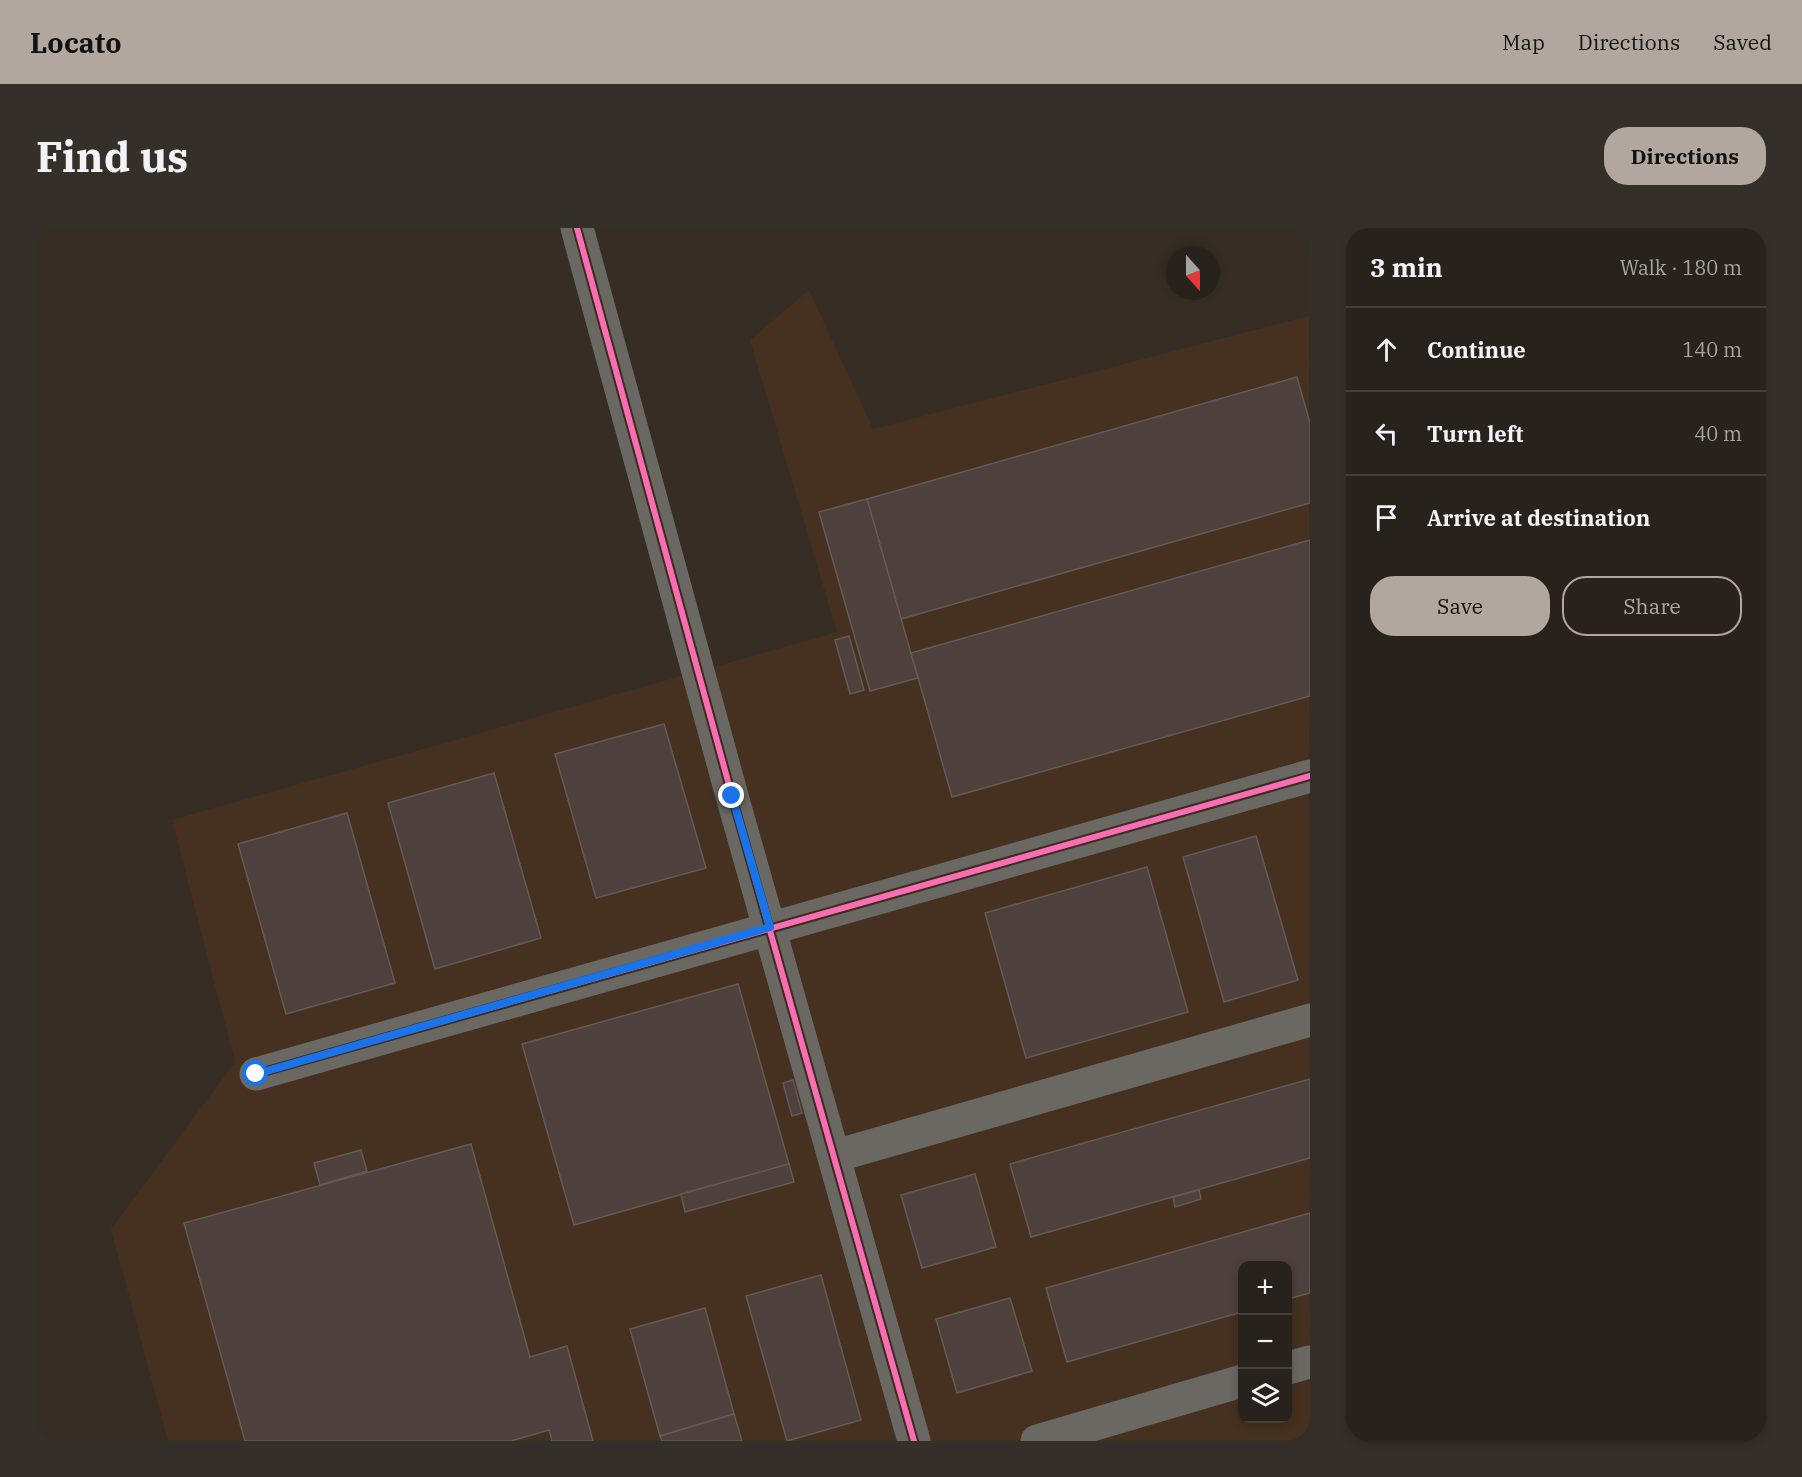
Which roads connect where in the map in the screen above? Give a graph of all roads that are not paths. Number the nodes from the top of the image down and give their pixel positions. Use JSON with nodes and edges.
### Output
{"nodes":[{"id":1,"x":577,"y":228,"type":"edge"},
{"id":2,"x":1310,"y":776,"type":"edge"},
{"id":3,"x":770,"y":927,"type":"junction"},
{"id":4,"x":1310,"y":1020,"type":"edge"},
{"id":5,"x":256,"y":1074,"type":"dead end"},
{"id":6,"x":835,"y":1156,"type":"junction"},
{"id":7,"x":1310,"y":1362,"type":"edge"},
{"id":8,"x":1292,"y":1367,"type":"edge"},
{"id":9,"x":1238,"y":1382,"type":"edge"},
{"id":10,"x":914,"y":1441,"type":"edge"},
{"id":11,"x":1037,"y":1441,"type":"edge"}],
"edges":[{"from":1,"to":3,"type":"street"},
{"from":2,"to":3,"type":"street"},
{"from":3,"to":5,"type":"street"},
{"from":3,"to":6,"type":"street"},
{"from":4,"to":6,"type":"street"},
{"from":6,"to":10,"type":"street"},
{"from":7,"to":8,"type":"street"},
{"from":9,"to":11,"type":"street"}]}
